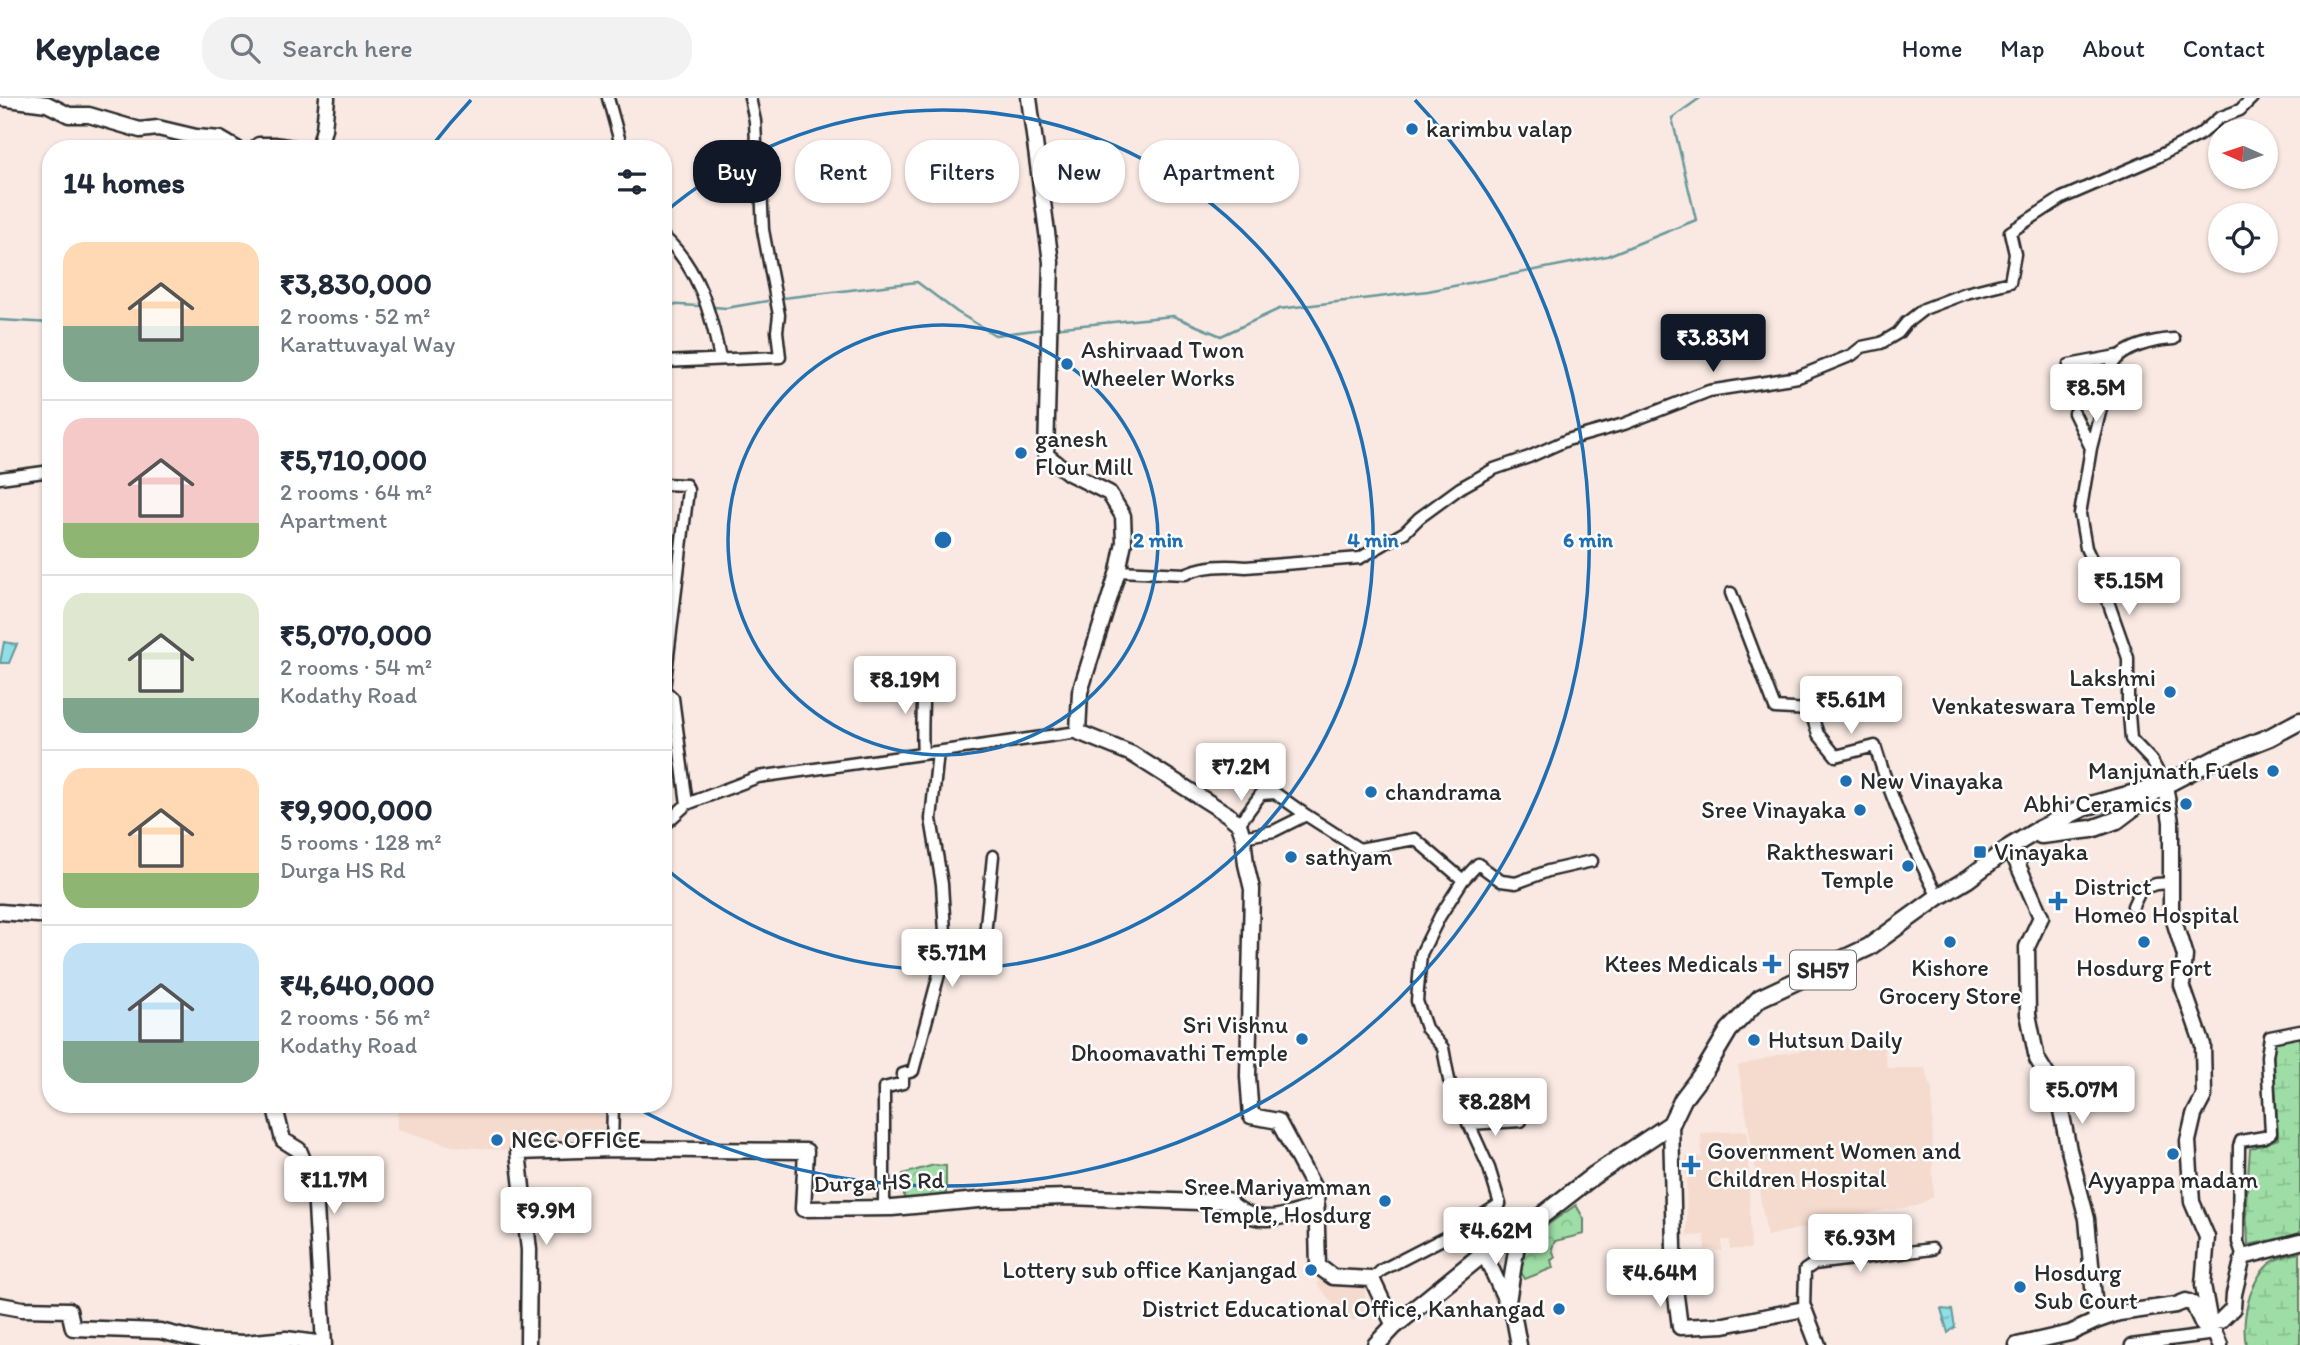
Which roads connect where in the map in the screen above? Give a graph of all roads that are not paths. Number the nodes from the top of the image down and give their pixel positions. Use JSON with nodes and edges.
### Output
{"nodes":[{"id":1,"x":0,"y":98,"type":"edge"},
{"id":2,"x":327,"y":98,"type":"edge"},
{"id":3,"x":608,"y":98,"type":"edge"},
{"id":4,"x":750,"y":98,"type":"edge"},
{"id":5,"x":1029,"y":98,"type":"edge"},
{"id":6,"x":2252,"y":98,"type":"edge"},
{"id":7,"x":222,"y":140,"type":"edge"},
{"id":8,"x":321,"y":140,"type":"edge"},
{"id":9,"x":620,"y":140,"type":"edge"},
{"id":10,"x":672,"y":244,"type":"edge"},
{"id":11,"x":2174,"y":340,"type":"dead end"},
{"id":12,"x":2117,"y":356,"type":"junction"},
{"id":13,"x":720,"y":359,"type":"junction"},
{"id":14,"x":672,"y":362,"type":"edge"},
{"id":15,"x":2069,"y":365,"type":"dead end"},
{"id":16,"x":2074,"y":414,"type":"dead end"},
{"id":17,"x":2091,"y":448,"type":"junction"},
{"id":18,"x":42,"y":472,"type":"edge"},
{"id":19,"x":0,"y":478,"type":"edge"},
{"id":20,"x":672,"y":484,"type":"edge"},
{"id":21,"x":1118,"y":571,"type":"junction"},
{"id":22,"x":1731,"y":593,"type":"dead end"},
{"id":23,"x":672,"y":622,"type":"edge"},
{"id":24,"x":923,"y":676,"type":"dead end"},
{"id":25,"x":672,"y":697,"type":"edge"},
{"id":26,"x":2300,"y":721,"type":"edge"},
{"id":27,"x":1078,"y":732,"type":"junction"},
{"id":28,"x":938,"y":752,"type":"junction"},
{"id":29,"x":923,"y":754,"type":"junction"},
{"id":30,"x":2165,"y":785,"type":"junction"},
{"id":31,"x":687,"y":804,"type":"junction"},
{"id":32,"x":1306,"y":815,"type":"junction"},
{"id":33,"x":672,"y":818,"type":"edge"},
{"id":34,"x":1241,"y":830,"type":"junction"},
{"id":35,"x":2010,"y":847,"type":"junction"},
{"id":36,"x":993,"y":856,"type":"dead end"},
{"id":37,"x":1592,"y":861,"type":"dead end"},
{"id":38,"x":1462,"y":880,"type":"junction"},
{"id":39,"x":2171,"y":883,"type":"junction"},
{"id":40,"x":1938,"y":897,"type":"junction"},
{"id":41,"x":2133,"y":906,"type":"dead end"},
{"id":42,"x":0,"y":912,"type":"edge"},
{"id":43,"x":42,"y":915,"type":"edge"},
{"id":44,"x":946,"y":948,"type":"junction"},
{"id":45,"x":2300,"y":1031,"type":"edge"},
{"id":46,"x":276,"y":1113,"type":"edge"},
{"id":47,"x":613,"y":1113,"type":"edge"},
{"id":48,"x":1521,"y":1121,"type":"dead end"},
{"id":49,"x":1468,"y":1124,"type":"junction"},
{"id":50,"x":1671,"y":1124,"type":"junction"},
{"id":51,"x":612,"y":1149,"type":"junction"},
{"id":52,"x":1317,"y":1206,"type":"junction"},
{"id":53,"x":884,"y":1208,"type":"junction"},
{"id":54,"x":1519,"y":1231,"type":"junction"},
{"id":55,"x":2300,"y":1242,"type":"edge"},
{"id":56,"x":1932,"y":1249,"type":"dead end"},
{"id":57,"x":1484,"y":1253,"type":"junction"},
{"id":58,"x":2243,"y":1257,"type":"junction"},
{"id":59,"x":1372,"y":1279,"type":"junction"},
{"id":60,"x":0,"y":1305,"type":"edge"},
{"id":61,"x":1508,"y":1305,"type":"junction"},
{"id":62,"x":1804,"y":1309,"type":"junction"},
{"id":63,"x":2096,"y":1321,"type":"junction"},
{"id":64,"x":1394,"y":1326,"type":"junction"},
{"id":65,"x":2215,"y":1334,"type":"edge"},
{"id":66,"x":324,"y":1344,"type":"edge"},
{"id":67,"x":527,"y":1345,"type":"edge"},
{"id":68,"x":1376,"y":1345,"type":"edge"},
{"id":69,"x":1519,"y":1345,"type":"edge"},
{"id":70,"x":1818,"y":1345,"type":"edge"},
{"id":71,"x":2017,"y":1345,"type":"edge"},
{"id":72,"x":2131,"y":1345,"type":"edge"}],
"edges":[{"from":1,"to":7,"type":"street"},
{"from":2,"to":8,"type":"street"},
{"from":3,"to":9,"type":"street"},
{"from":4,"to":13,"type":"street"},
{"from":5,"to":21,"type":"street"},
{"from":6,"to":21,"type":"street"},
{"from":10,"to":13,"type":"street"},
{"from":11,"to":12,"type":"street"},
{"from":12,"to":15,"type":"street"},
{"from":12,"to":17,"type":"street"},
{"from":13,"to":14,"type":"street"},
{"from":16,"to":17,"type":"street"},
{"from":17,"to":30,"type":"street"},
{"from":18,"to":19,"type":"street"},
{"from":20,"to":23,"type":"street"},
{"from":21,"to":27,"type":"street"},
{"from":22,"to":40,"type":"street"},
{"from":24,"to":29,"type":"street"},
{"from":25,"to":31,"type":"street"},
{"from":26,"to":30,"type":"main road","number":"SH57"},
{"from":27,"to":28,"type":"street"},
{"from":27,"to":34,"type":"street"},
{"from":28,"to":29,"type":"street"},
{"from":28,"to":44,"type":"street"},
{"from":29,"to":31,"type":"street"},
{"from":30,"to":35,"type":"main road","number":"SH57"},
{"from":30,"to":35,"type":"main road"},
{"from":30,"to":39,"type":"street"},
{"from":31,"to":33,"type":"street"},
{"from":32,"to":34,"type":"street"},
{"from":32,"to":34,"type":"street"},
{"from":32,"to":38,"type":"street"},
{"from":34,"to":52,"type":"street"},
{"from":35,"to":40,"type":"main road","number":"SH57"},
{"from":35,"to":63,"type":"street"},
{"from":36,"to":44,"type":"street"},
{"from":37,"to":38,"type":"street"},
{"from":38,"to":49,"type":"street"},
{"from":39,"to":41,"type":"street"},
{"from":39,"to":65,"type":"street"},
{"from":40,"to":50,"type":"main road","number":"SH57"},
{"from":42,"to":43,"type":"street"},
{"from":44,"to":53,"type":"street"},
{"from":45,"to":58,"type":"street"},
{"from":46,"to":66,"type":"street"},
{"from":47,"to":51,"type":"street"},
{"from":48,"to":49,"type":"street"},
{"from":49,"to":59,"type":"street"},
{"from":50,"to":54,"type":"main road","number":"SH57"},
{"from":50,"to":62,"type":"street"},
{"from":51,"to":53,"type":"street","name":"Durga HS Rd"},
{"from":51,"to":67,"type":"street","name":"Durga HS Rd"},
{"from":52,"to":53,"type":"street","name":"Durga HS Rd"},
{"from":52,"to":59,"type":"street"},
{"from":54,"to":57,"type":"main road","number":"SH57"},
{"from":54,"to":61,"type":"street"},
{"from":55,"to":58,"type":"street"},
{"from":56,"to":62,"type":"street"},
{"from":57,"to":61,"type":"street"},
{"from":57,"to":64,"type":"main road","number":"SH57"},
{"from":58,"to":65,"type":"street"},
{"from":59,"to":64,"type":"street"},
{"from":60,"to":66,"type":"street"},
{"from":61,"to":69,"type":"street"},
{"from":62,"to":70,"type":"street"},
{"from":63,"to":65,"type":"street"},
{"from":63,"to":71,"type":"street"},
{"from":64,"to":68,"type":"main road","number":"SH57"},
{"from":65,"to":72,"type":"street"}]}
